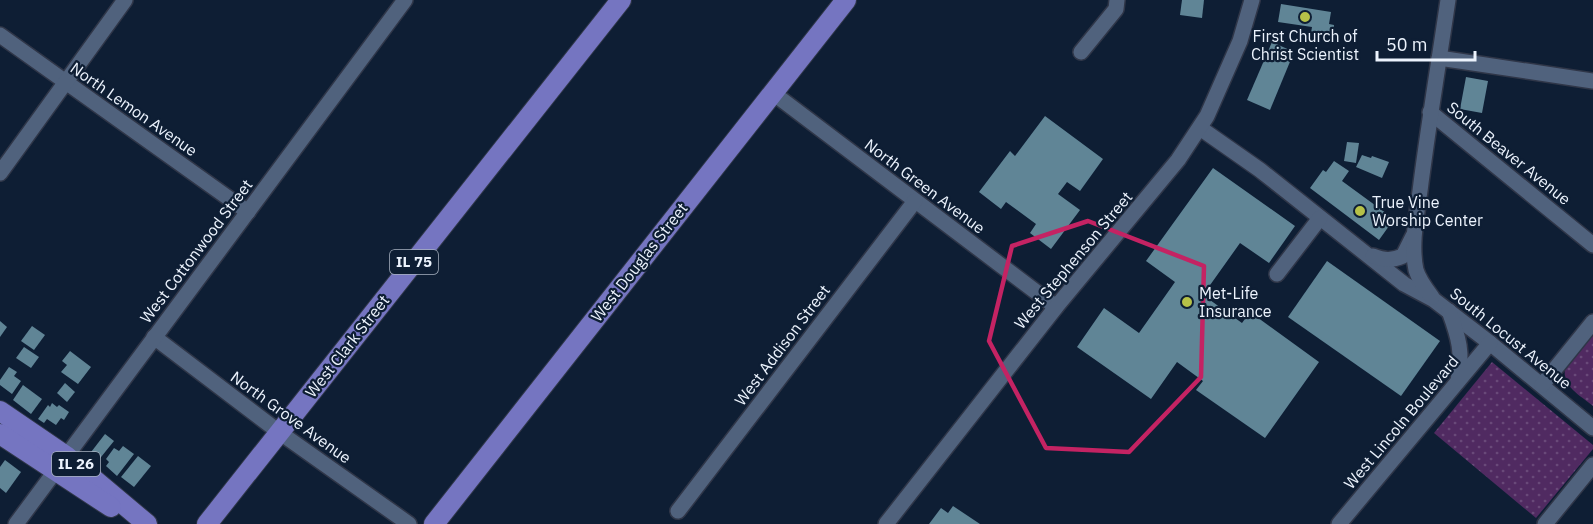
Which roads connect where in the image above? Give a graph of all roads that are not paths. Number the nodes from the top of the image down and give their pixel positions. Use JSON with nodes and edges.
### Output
{"nodes":[{"id":1,"x":125,"y":0,"type":"edge"},
{"id":2,"x":405,"y":0,"type":"edge"},
{"id":3,"x":621,"y":0,"type":"edge"},
{"id":4,"x":846,"y":0,"type":"edge"},
{"id":5,"x":1118,"y":0,"type":"edge"},
{"id":6,"x":1252,"y":0,"type":"edge"},
{"id":7,"x":1448,"y":0,"type":"edge"},
{"id":8,"x":0,"y":36,"type":"edge"},
{"id":9,"x":1081,"y":52,"type":"dead end"},
{"id":10,"x":1439,"y":58,"type":"junction"},
{"id":11,"x":1593,"y":81,"type":"edge"},
{"id":12,"x":65,"y":83,"type":"junction"},
{"id":13,"x":772,"y":93,"type":"junction"},
{"id":14,"x":1430,"y":112,"type":"junction"},
{"id":15,"x":1200,"y":128,"type":"junction"},
{"id":16,"x":0,"y":172,"type":"edge"},
{"id":17,"x":915,"y":201,"type":"junction"},
{"id":18,"x":248,"y":212,"type":"junction"},
{"id":19,"x":1320,"y":218,"type":"junction"},
{"id":20,"x":1415,"y":231,"type":"junction"},
{"id":21,"x":1593,"y":245,"type":"edge"},
{"id":22,"x":1363,"y":252,"type":"junction"},
{"id":23,"x":1277,"y":274,"type":"dead end"},
{"id":24,"x":1434,"y":300,"type":"junction"},
{"id":25,"x":1056,"y":307,"type":"junction"},
{"id":26,"x":1449,"y":311,"type":"junction"},
{"id":27,"x":1593,"y":322,"type":"edge"},
{"id":28,"x":154,"y":337,"type":"junction"},
{"id":29,"x":1490,"y":343,"type":"junction"},
{"id":30,"x":1458,"y":381,"type":"junction"},
{"id":31,"x":1542,"y":385,"type":"junction"},
{"id":32,"x":0,"y":411,"type":"edge"},
{"id":33,"x":1593,"y":428,"type":"edge"},
{"id":34,"x":279,"y":432,"type":"junction"},
{"id":35,"x":0,"y":434,"type":"edge"},
{"id":36,"x":61,"y":463,"type":"junction"},
{"id":37,"x":1593,"y":465,"type":"edge"},
{"id":38,"x":678,"y":511,"type":"dead end"},
{"id":39,"x":16,"y":524,"type":"edge"},
{"id":40,"x":137,"y":524,"type":"edge"},
{"id":41,"x":147,"y":524,"type":"edge"},
{"id":42,"x":207,"y":524,"type":"edge"},
{"id":43,"x":409,"y":524,"type":"edge"},
{"id":44,"x":434,"y":524,"type":"edge"},
{"id":45,"x":886,"y":524,"type":"edge"},
{"id":46,"x":1339,"y":524,"type":"edge"},
{"id":47,"x":1545,"y":524,"type":"edge"}],
"edges":[{"from":1,"to":12,"type":"street"},
{"from":2,"to":18,"type":"street","name":"West Cottonwood Street"},
{"from":3,"to":34,"type":"main road","name":"West Clark Street","number":"IL 75"},
{"from":4,"to":13,"type":"main road","name":"West Douglas Street"},
{"from":5,"to":9,"type":"street"},
{"from":6,"to":15,"type":"street","name":"West Stephenson Street"},
{"from":7,"to":10,"type":"street"},
{"from":8,"to":12,"type":"street","name":"North Lemon Avenue"},
{"from":10,"to":11,"type":"street"},
{"from":10,"to":14,"type":"street"},
{"from":12,"to":16,"type":"street"},
{"from":12,"to":18,"type":"street","name":"North Lemon Avenue"},
{"from":13,"to":17,"type":"street","name":"North Green Avenue"},
{"from":13,"to":44,"type":"main road","name":"West Douglas Street"},
{"from":14,"to":20,"type":"street"},
{"from":14,"to":21,"type":"street","name":"South Beaver Avenue"},
{"from":15,"to":19,"type":"street","name":"South Locust Avenue"},
{"from":15,"to":25,"type":"street","name":"West Stephenson Street"},
{"from":17,"to":25,"type":"street","name":"North Green Avenue"},
{"from":17,"to":38,"type":"street","name":"West Addison Street"},
{"from":18,"to":28,"type":"street","name":"West Cottonwood Street"},
{"from":19,"to":22,"type":"street","name":"South Locust Avenue"},
{"from":19,"to":23,"type":"street"},
{"from":20,"to":22,"type":"street"},
{"from":20,"to":24,"type":"street","name":"South Locust Avenue"},
{"from":22,"to":24,"type":"street","name":"South Locust Avenue"},
{"from":24,"to":26,"type":"street","name":"South Locust Avenue"},
{"from":25,"to":45,"type":"street","name":"West Stephenson Street"},
{"from":26,"to":29,"type":"street","name":"South Locust Avenue"},
{"from":26,"to":30,"type":"street"},
{"from":27,"to":31,"type":"street"},
{"from":28,"to":34,"type":"street","name":"North Grove Avenue"},
{"from":28,"to":36,"type":"street","name":"West Cottonwood Street"},
{"from":29,"to":30,"type":"street","name":"West Lincoln Boulevard"},
{"from":29,"to":31,"type":"street","name":"South Locust Avenue"},
{"from":30,"to":46,"type":"street","name":"West Lincoln Boulevard"},
{"from":31,"to":33,"type":"street","name":"South Locust Avenue"},
{"from":32,"to":36,"type":"main road","number":"IL 26"},
{"from":34,"to":42,"type":"main road","name":"West Clark Street","number":"IL 75"},
{"from":34,"to":43,"type":"street","name":"North Grove Avenue"},
{"from":35,"to":36,"type":"main road","number":"IL 26"},
{"from":36,"to":39,"type":"street","name":"West Cottonwood Street"},
{"from":36,"to":40,"type":"main road","number":"IL 26"},
{"from":36,"to":41,"type":"main road","number":"IL 26"},
{"from":37,"to":47,"type":"street"}]}
